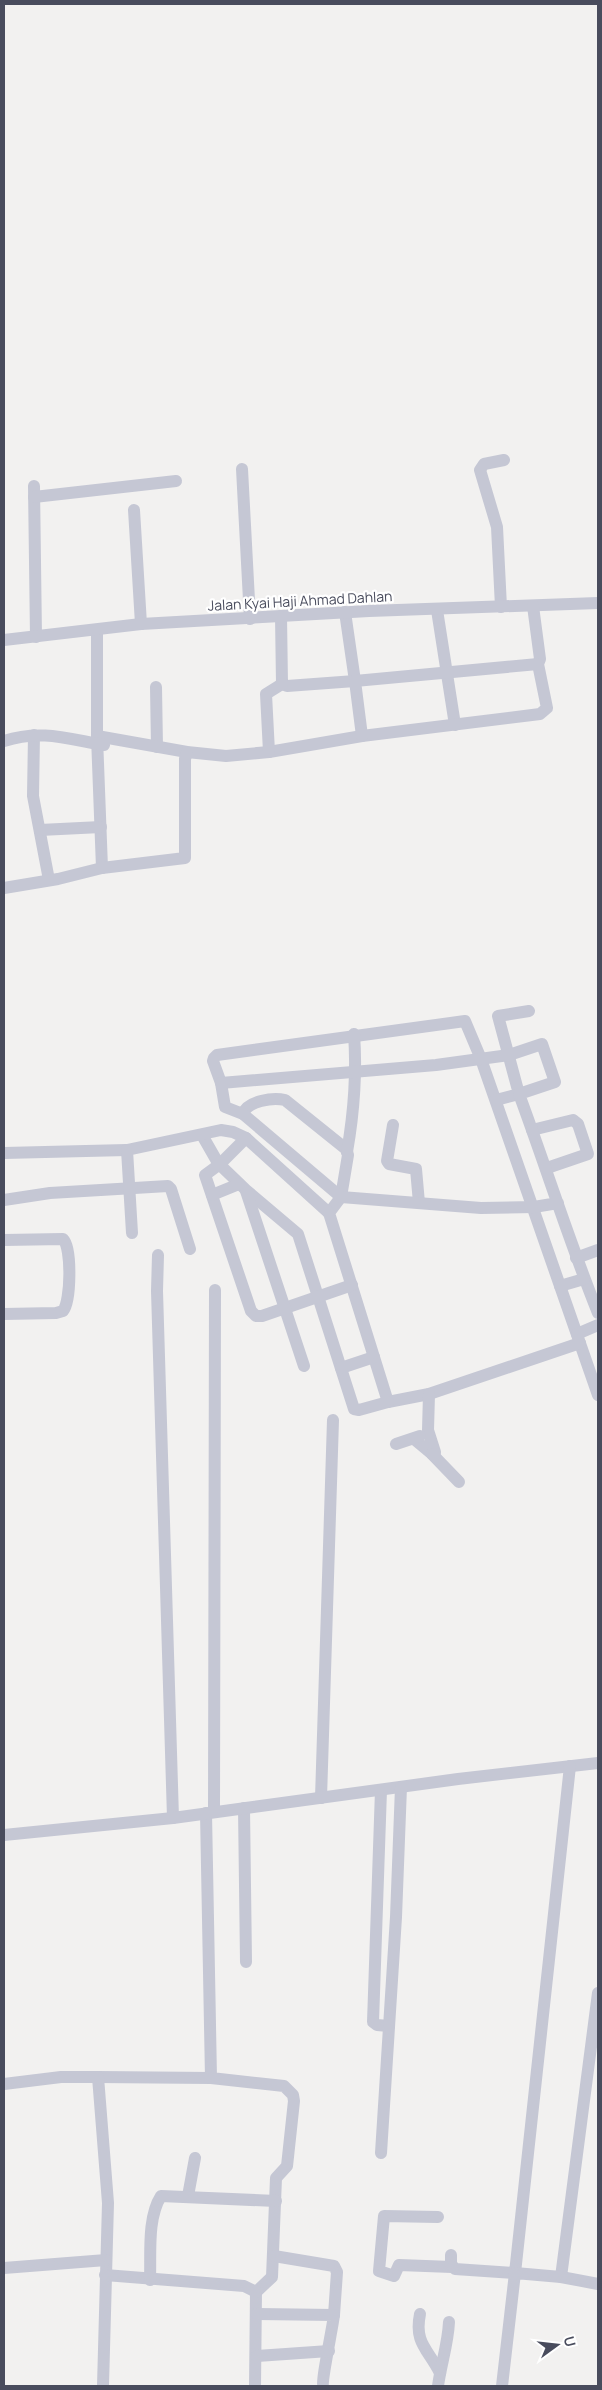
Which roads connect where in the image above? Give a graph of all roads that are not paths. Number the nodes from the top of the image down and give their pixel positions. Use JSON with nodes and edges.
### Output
{"nodes":[{"id":1,"x":504,"y":460,"type":"dead end"},
{"id":2,"x":242,"y":469,"type":"dead end"},
{"id":3,"x":176,"y":481,"type":"dead end"},
{"id":4,"x":134,"y":510,"type":"dead end"},
{"id":5,"x":598,"y":603,"type":"edge"},
{"id":6,"x":533,"y":606,"type":"junction"},
{"id":7,"x":501,"y":607,"type":"junction"},
{"id":8,"x":438,"y":615,"type":"junction"},
{"id":9,"x":346,"y":617,"type":"junction"},
{"id":10,"x":250,"y":618,"type":"junction"},
{"id":11,"x":281,"y":620,"type":"junction"},
{"id":12,"x":140,"y":624,"type":"junction"},
{"id":13,"x":36,"y":637,"type":"junction"},
{"id":14,"x":96,"y":637,"type":"junction"},
{"id":15,"x":4,"y":640,"type":"edge"},
{"id":16,"x":538,"y":664,"type":"junction"},
{"id":17,"x":447,"y":672,"type":"junction"},
{"id":18,"x":355,"y":681,"type":"junction"},
{"id":19,"x":282,"y":684,"type":"junction"},
{"id":20,"x":156,"y":687,"type":"dead end"},
{"id":21,"x":455,"y":725,"type":"junction"},
{"id":22,"x":34,"y":735,"type":"junction"},
{"id":23,"x":362,"y":736,"type":"junction"},
{"id":24,"x":97,"y":739,"type":"junction"},
{"id":25,"x":4,"y":741,"type":"edge"},
{"id":26,"x":157,"y":747,"type":"junction"},
{"id":27,"x":269,"y":752,"type":"junction"},
{"id":28,"x":186,"y":756,"type":"junction"},
{"id":29,"x":101,"y":827,"type":"junction"},
{"id":30,"x":40,"y":830,"type":"junction"},
{"id":31,"x":102,"y":868,"type":"junction"},
{"id":32,"x":50,"y":880,"type":"junction"},
{"id":33,"x":4,"y":888,"type":"edge"},
{"id":34,"x":529,"y":1011,"type":"dead end"},
{"id":35,"x":354,"y":1034,"type":"junction"},
{"id":36,"x":509,"y":1055,"type":"junction"},
{"id":37,"x":482,"y":1059,"type":"junction"},
{"id":38,"x":357,"y":1071,"type":"junction"},
{"id":39,"x":221,"y":1083,"type":"junction"},
{"id":40,"x":519,"y":1094,"type":"junction"},
{"id":41,"x":496,"y":1100,"type":"junction"},
{"id":42,"x":242,"y":1114,"type":"junction"},
{"id":43,"x":393,"y":1125,"type":"dead end"},
{"id":44,"x":532,"y":1130,"type":"junction"},
{"id":45,"x":202,"y":1135,"type":"junction"},
{"id":46,"x":246,"y":1138,"type":"junction"},
{"id":47,"x":132,"y":1149,"type":"junction"},
{"id":48,"x":347,"y":1152,"type":"junction"},
{"id":49,"x":4,"y":1153,"type":"edge"},
{"id":50,"x":220,"y":1164,"type":"junction"},
{"id":51,"x":547,"y":1168,"type":"junction"},
{"id":52,"x":243,"y":1187,"type":"junction"},
{"id":53,"x":133,"y":1188,"type":"junction"},
{"id":54,"x":212,"y":1195,"type":"junction"},
{"id":55,"x":4,"y":1200,"type":"edge"},
{"id":56,"x":419,"y":1203,"type":"junction"},
{"id":57,"x":558,"y":1203,"type":"junction"},
{"id":58,"x":336,"y":1205,"type":"junction"},
{"id":59,"x":534,"y":1207,"type":"junction"},
{"id":60,"x":281,"y":1219,"type":"junction"},
{"id":61,"x":259,"y":1225,"type":"junction"},
{"id":62,"x":135,"y":1236,"type":"dead end"},
{"id":63,"x":4,"y":1240,"type":"edge"},
{"id":64,"x":190,"y":1249,"type":"dead end"},
{"id":65,"x":598,"y":1250,"type":"edge"},
{"id":66,"x":158,"y":1255,"type":"dead end"},
{"id":67,"x":576,"y":1258,"type":"junction"},
{"id":68,"x":584,"y":1279,"type":"junction"},
{"id":69,"x":352,"y":1285,"type":"junction"},
{"id":70,"x":560,"y":1286,"type":"junction"},
{"id":71,"x":215,"y":1290,"type":"dead end"},
{"id":72,"x":319,"y":1296,"type":"junction"},
{"id":73,"x":285,"y":1309,"type":"junction"},
{"id":74,"x":4,"y":1314,"type":"edge"},
{"id":75,"x":598,"y":1314,"type":"edge"},
{"id":76,"x":598,"y":1325,"type":"edge"},
{"id":77,"x":579,"y":1338,"type":"junction"},
{"id":78,"x":374,"y":1357,"type":"junction"},
{"id":79,"x":304,"y":1366,"type":"dead end"},
{"id":80,"x":342,"y":1368,"type":"junction"},
{"id":81,"x":429,"y":1394,"type":"junction"},
{"id":82,"x":598,"y":1395,"type":"edge"},
{"id":83,"x":388,"y":1402,"type":"junction"},
{"id":84,"x":333,"y":1420,"type":"dead end"},
{"id":85,"x":428,"y":1430,"type":"junction"},
{"id":86,"x":414,"y":1439,"type":"junction"},
{"id":87,"x":396,"y":1444,"type":"dead end"},
{"id":88,"x":432,"y":1454,"type":"junction"},
{"id":89,"x":459,"y":1482,"type":"dead end"},
{"id":90,"x":598,"y":1763,"type":"edge"},
{"id":91,"x":570,"y":1766,"type":"junction"},
{"id":92,"x":401,"y":1787,"type":"junction"},
{"id":93,"x":380,"y":1790,"type":"junction"},
{"id":94,"x":321,"y":1798,"type":"junction"},
{"id":95,"x":244,"y":1808,"type":"junction"},
{"id":96,"x":210,"y":1813,"type":"junction"},
{"id":97,"x":173,"y":1818,"type":"junction"},
{"id":98,"x":4,"y":1835,"type":"edge"},
{"id":99,"x":378,"y":1855,"type":"junction"},
{"id":100,"x":399,"y":1857,"type":"junction"},
{"id":101,"x":246,"y":1962,"type":"dead end"},
{"id":102,"x":598,"y":1993,"type":"edge"},
{"id":103,"x":389,"y":2026,"type":"junction"},
{"id":104,"x":211,"y":2076,"type":"junction"},
{"id":105,"x":98,"y":2077,"type":"junction"},
{"id":106,"x":4,"y":2084,"type":"edge"},
{"id":107,"x":381,"y":2153,"type":"dead end"},
{"id":108,"x":195,"y":2158,"type":"dead end"},
{"id":109,"x":188,"y":2196,"type":"junction"},
{"id":110,"x":276,"y":2201,"type":"junction"},
{"id":111,"x":438,"y":2217,"type":"dead end"},
{"id":112,"x":274,"y":2256,"type":"junction"},
{"id":113,"x":106,"y":2260,"type":"junction"},
{"id":114,"x":4,"y":2268,"type":"edge"},
{"id":115,"x":515,"y":2273,"type":"junction"},
{"id":116,"x":106,"y":2275,"type":"junction"},
{"id":117,"x":561,"y":2277,"type":"junction"},
{"id":118,"x":150,"y":2280,"type":"junction"},
{"id":119,"x":598,"y":2284,"type":"edge"},
{"id":120,"x":256,"y":2292,"type":"junction"},
{"id":121,"x":257,"y":2314,"type":"junction"},
{"id":122,"x":420,"y":2314,"type":"dead end"},
{"id":123,"x":334,"y":2315,"type":"junction"},
{"id":124,"x":449,"y":2322,"type":"dead end"},
{"id":125,"x":329,"y":2351,"type":"junction"},
{"id":126,"x":257,"y":2356,"type":"junction"},
{"id":127,"x":440,"y":2373,"type":"junction"},
{"id":128,"x":103,"y":2386,"type":"edge"},
{"id":129,"x":255,"y":2386,"type":"edge"},
{"id":130,"x":323,"y":2386,"type":"edge"},
{"id":131,"x":438,"y":2386,"type":"edge"},
{"id":132,"x":502,"y":2386,"type":"edge"}],
"edges":[{"from":1,"to":7,"type":"street"},
{"from":2,"to":10,"type":"street"},
{"from":3,"to":13,"type":"street"},
{"from":4,"to":12,"type":"street"},
{"from":5,"to":6,"type":"street","name":"Jalan Kyai Haji Ahmad Dahlan"},
{"from":6,"to":7,"type":"street","name":"Jalan Kyai Haji Ahmad Dahlan"},
{"from":6,"to":16,"type":"street"},
{"from":7,"to":8,"type":"street","name":"Jalan Kyai Haji Ahmad Dahlan"},
{"from":8,"to":9,"type":"street","name":"Jalan Kyai Haji Ahmad Dahlan"},
{"from":8,"to":17,"type":"street"},
{"from":9,"to":11,"type":"street","name":"Jalan Kyai Haji Ahmad Dahlan"},
{"from":9,"to":18,"type":"street"},
{"from":10,"to":11,"type":"street","name":"Jalan Kyai Haji Ahmad Dahlan"},
{"from":10,"to":12,"type":"street","name":"Jalan Kyai Haji Ahmad Dahlan"},
{"from":11,"to":19,"type":"street"},
{"from":12,"to":14,"type":"street","name":"Jalan Kyai Haji Ahmad Dahlan"},
{"from":13,"to":14,"type":"street","name":"Jalan Kyai Haji Ahmad Dahlan"},
{"from":13,"to":15,"type":"street","name":"Jalan Kyai Haji Ahmad Dahlan"},
{"from":14,"to":24,"type":"street"},
{"from":16,"to":17,"type":"street"},
{"from":16,"to":21,"type":"street"},
{"from":17,"to":18,"type":"street"},
{"from":17,"to":21,"type":"street"},
{"from":18,"to":19,"type":"street"},
{"from":18,"to":23,"type":"street"},
{"from":19,"to":27,"type":"street"},
{"from":20,"to":26,"type":"street"},
{"from":21,"to":23,"type":"street"},
{"from":22,"to":24,"type":"street"},
{"from":22,"to":25,"type":"street"},
{"from":22,"to":30,"type":"street"},
{"from":23,"to":27,"type":"street"},
{"from":24,"to":26,"type":"street"},
{"from":24,"to":28,"type":"street"},
{"from":24,"to":29,"type":"street"},
{"from":26,"to":28,"type":"street"},
{"from":27,"to":28,"type":"street"},
{"from":28,"to":31,"type":"street"},
{"from":29,"to":30,"type":"street"},
{"from":29,"to":31,"type":"street"},
{"from":30,"to":32,"type":"street"},
{"from":31,"to":32,"type":"street"},
{"from":32,"to":33,"type":"street"},
{"from":34,"to":36,"type":"street"},
{"from":35,"to":37,"type":"street"},
{"from":35,"to":38,"type":"street"},
{"from":35,"to":39,"type":"street"},
{"from":36,"to":37,"type":"street"},
{"from":36,"to":40,"type":"street"},
{"from":36,"to":40,"type":"street"},
{"from":37,"to":38,"type":"street"},
{"from":37,"to":41,"type":"street"},
{"from":38,"to":39,"type":"street"},
{"from":38,"to":48,"type":"street"},
{"from":39,"to":42,"type":"street"},
{"from":40,"to":41,"type":"street"},
{"from":40,"to":44,"type":"street"},
{"from":41,"to":59,"type":"street"},
{"from":42,"to":48,"type":"street"},
{"from":42,"to":58,"type":"street"},
{"from":43,"to":56,"type":"street"},
{"from":44,"to":51,"type":"street"},
{"from":44,"to":51,"type":"street"},
{"from":45,"to":46,"type":"street"},
{"from":45,"to":47,"type":"street"},
{"from":45,"to":50,"type":"street"},
{"from":46,"to":50,"type":"street"},
{"from":46,"to":58,"type":"street"},
{"from":47,"to":49,"type":"street"},
{"from":47,"to":53,"type":"street"},
{"from":48,"to":58,"type":"street"},
{"from":50,"to":52,"type":"street"},
{"from":50,"to":54,"type":"street"},
{"from":51,"to":57,"type":"street"},
{"from":52,"to":54,"type":"street"},
{"from":52,"to":60,"type":"street"},
{"from":52,"to":61,"type":"street"},
{"from":53,"to":55,"type":"street"},
{"from":53,"to":62,"type":"street"},
{"from":53,"to":64,"type":"street"},
{"from":54,"to":73,"type":"street"},
{"from":56,"to":58,"type":"street"},
{"from":56,"to":59,"type":"street"},
{"from":57,"to":59,"type":"street"},
{"from":57,"to":67,"type":"street"},
{"from":58,"to":69,"type":"street"},
{"from":59,"to":70,"type":"street"},
{"from":60,"to":61,"type":"street"},
{"from":60,"to":72,"type":"street"},
{"from":61,"to":73,"type":"street"},
{"from":63,"to":74,"type":"street"},
{"from":65,"to":67,"type":"street"},
{"from":66,"to":97,"type":"street"},
{"from":67,"to":68,"type":"street"},
{"from":68,"to":70,"type":"street"},
{"from":68,"to":75,"type":"street"},
{"from":69,"to":72,"type":"street"},
{"from":69,"to":78,"type":"street"},
{"from":70,"to":77,"type":"street"},
{"from":71,"to":96,"type":"street"},
{"from":72,"to":73,"type":"street"},
{"from":72,"to":80,"type":"street"},
{"from":73,"to":79,"type":"street"},
{"from":76,"to":77,"type":"street"},
{"from":77,"to":81,"type":"street"},
{"from":77,"to":82,"type":"street"},
{"from":78,"to":80,"type":"street"},
{"from":78,"to":83,"type":"street"},
{"from":80,"to":83,"type":"street"},
{"from":81,"to":83,"type":"street"},
{"from":81,"to":85,"type":"street"},
{"from":84,"to":94,"type":"street"},
{"from":85,"to":86,"type":"street"},
{"from":85,"to":88,"type":"street"},
{"from":86,"to":87,"type":"street"},
{"from":86,"to":88,"type":"street"},
{"from":88,"to":89,"type":"street"},
{"from":90,"to":91,"type":"street"},
{"from":91,"to":92,"type":"street"},
{"from":91,"to":115,"type":"street"},
{"from":92,"to":93,"type":"street"},
{"from":92,"to":100,"type":"street"},
{"from":93,"to":94,"type":"street"},
{"from":93,"to":99,"type":"street"},
{"from":94,"to":95,"type":"street"},
{"from":95,"to":96,"type":"street"},
{"from":95,"to":101,"type":"street"},
{"from":96,"to":97,"type":"street"},
{"from":96,"to":104,"type":"street"},
{"from":97,"to":98,"type":"street"},
{"from":99,"to":100,"type":"street"},
{"from":99,"to":103,"type":"street"},
{"from":100,"to":103,"type":"street"},
{"from":102,"to":117,"type":"street"},
{"from":103,"to":107,"type":"street"},
{"from":104,"to":105,"type":"street"},
{"from":104,"to":110,"type":"street"},
{"from":105,"to":106,"type":"street"},
{"from":105,"to":113,"type":"street"},
{"from":108,"to":109,"type":"street"},
{"from":109,"to":110,"type":"street"},
{"from":109,"to":118,"type":"street"},
{"from":110,"to":112,"type":"street"},
{"from":111,"to":115,"type":"street"},
{"from":112,"to":120,"type":"street"},
{"from":112,"to":123,"type":"street"},
{"from":113,"to":114,"type":"street"},
{"from":113,"to":116,"type":"street"},
{"from":115,"to":117,"type":"street"},
{"from":115,"to":132,"type":"street"},
{"from":116,"to":118,"type":"street"},
{"from":116,"to":128,"type":"street"},
{"from":117,"to":119,"type":"street"},
{"from":118,"to":120,"type":"street"},
{"from":120,"to":121,"type":"street"},
{"from":121,"to":123,"type":"street"},
{"from":121,"to":126,"type":"street"},
{"from":122,"to":127,"type":"street"},
{"from":123,"to":125,"type":"street"},
{"from":124,"to":127,"type":"street"},
{"from":125,"to":126,"type":"street"},
{"from":125,"to":130,"type":"street"},
{"from":126,"to":129,"type":"street"},
{"from":127,"to":131,"type":"street"}]}
